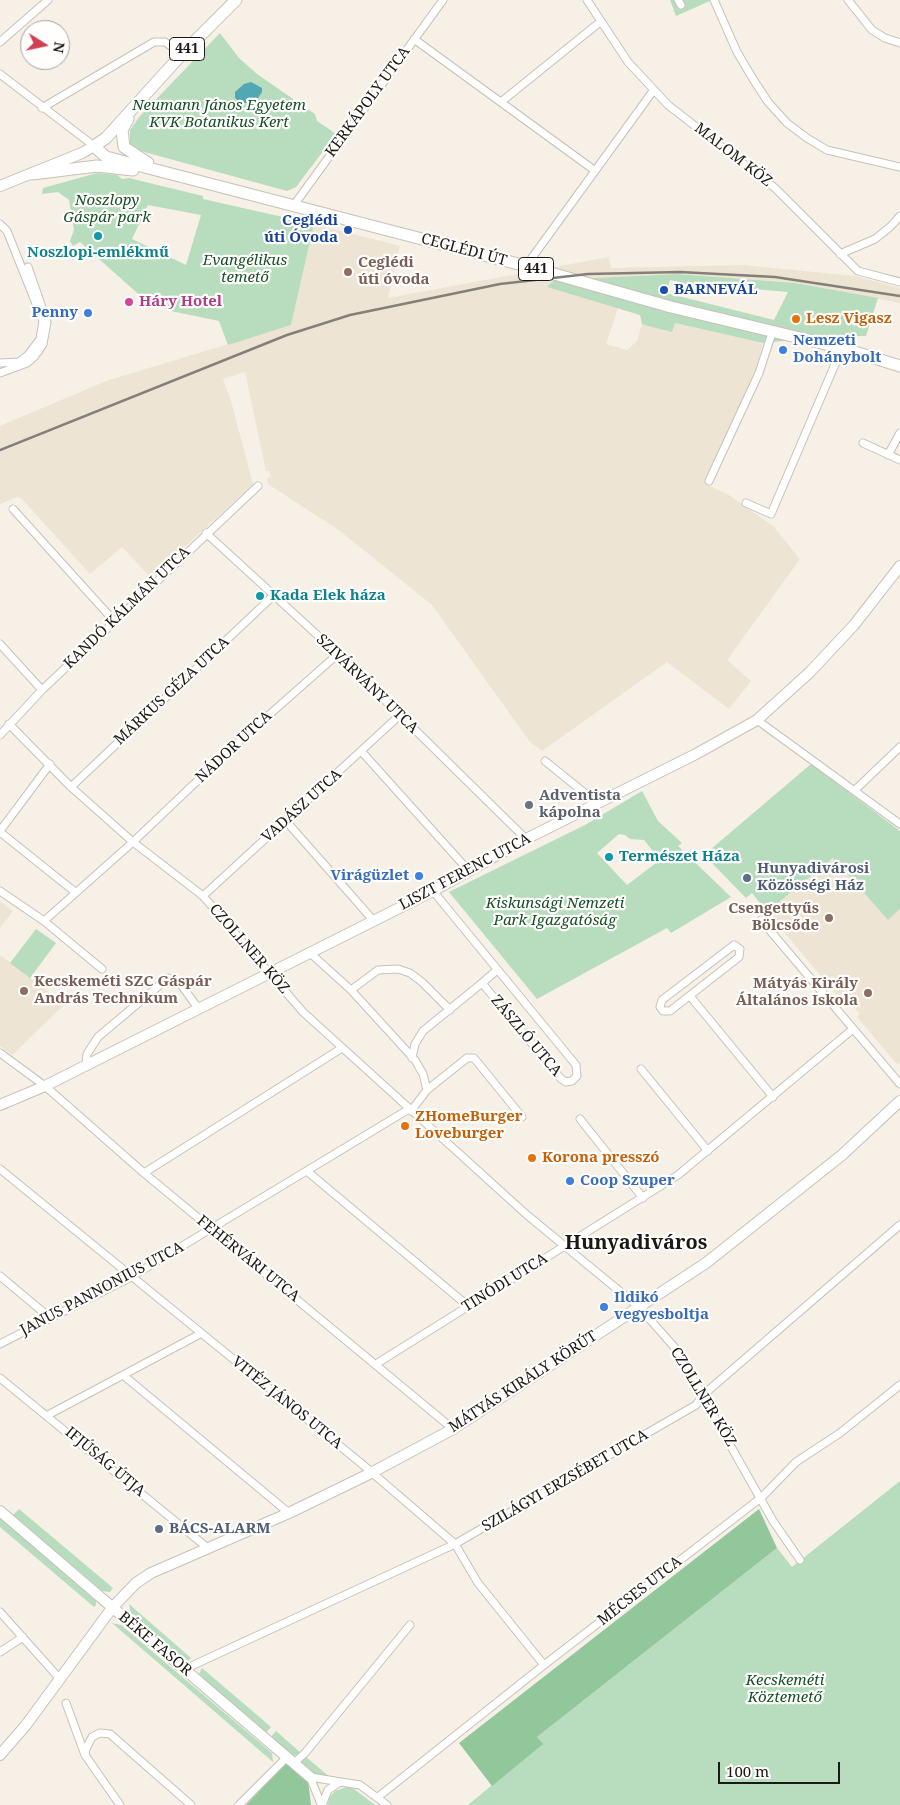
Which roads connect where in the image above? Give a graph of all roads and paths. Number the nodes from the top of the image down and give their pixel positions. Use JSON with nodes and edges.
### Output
{"nodes":[{"id":1,"x":48,"y":0,"type":"edge"},
{"id":2,"x":236,"y":0,"type":"edge"},
{"id":3,"x":443,"y":0,"type":"edge"},
{"id":4,"x":587,"y":0,"type":"edge"},
{"id":5,"x":714,"y":0,"type":"edge"},
{"id":6,"x":848,"y":0,"type":"edge"},
{"id":7,"x":600,"y":22,"type":"junction"},
{"id":8,"x":414,"y":39,"type":"junction"},
{"id":9,"x":0,"y":42,"type":"edge"},
{"id":10,"x":900,"y":43,"type":"edge"},
{"id":11,"x":182,"y":54,"type":"junction"},
{"id":12,"x":0,"y":74,"type":"edge"},
{"id":13,"x":653,"y":91,"type":"junction"},
{"id":14,"x":140,"y":100,"type":"junction"},
{"id":15,"x":501,"y":102,"type":"junction"},
{"id":16,"x":42,"y":108,"type":"junction"},
{"id":17,"x":94,"y":146,"type":"junction"},
{"id":18,"x":900,"y":167,"type":"edge"},
{"id":19,"x":594,"y":170,"type":"junction"},
{"id":20,"x":32,"y":174,"type":"junction"},
{"id":21,"x":172,"y":174,"type":"junction"},
{"id":22,"x":0,"y":186,"type":"edge"},
{"id":23,"x":294,"y":205,"type":"junction"},
{"id":24,"x":900,"y":216,"type":"edge"},
{"id":25,"x":0,"y":224,"type":"edge"},
{"id":26,"x":840,"y":254,"type":"junction"},
{"id":27,"x":526,"y":266,"type":"junction"},
{"id":28,"x":28,"y":267,"type":"dead end"},
{"id":29,"x":900,"y":282,"type":"edge"},
{"id":30,"x":773,"y":330,"type":"junction"},
{"id":31,"x":842,"y":348,"type":"junction"},
{"id":32,"x":38,"y":352,"type":"junction"},
{"id":33,"x":19,"y":362,"type":"junction"},
{"id":34,"x":0,"y":363,"type":"edge"},
{"id":35,"x":10,"y":363,"type":"junction"},
{"id":36,"x":900,"y":366,"type":"edge"},
{"id":37,"x":0,"y":373,"type":"edge"},
{"id":38,"x":900,"y":433,"type":"edge"},
{"id":39,"x":863,"y":443,"type":"dead end"},
{"id":40,"x":888,"y":455,"type":"junction"},
{"id":41,"x":900,"y":460,"type":"edge"},
{"id":42,"x":709,"y":481,"type":"dead end"},
{"id":43,"x":258,"y":486,"type":"dead end"},
{"id":44,"x":746,"y":503,"type":"dead end"},
{"id":45,"x":13,"y":509,"type":"dead end"},
{"id":46,"x":206,"y":533,"type":"junction"},
{"id":47,"x":900,"y":566,"type":"edge"},
{"id":48,"x":273,"y":596,"type":"junction"},
{"id":49,"x":115,"y":622,"type":"junction"},
{"id":50,"x":0,"y":644,"type":"edge"},
{"id":51,"x":338,"y":654,"type":"junction"},
{"id":52,"x":42,"y":690,"type":"junction"},
{"id":53,"x":400,"y":715,"type":"junction"},
{"id":54,"x":757,"y":720,"type":"junction"},
{"id":55,"x":9,"y":724,"type":"junction"},
{"id":56,"x":0,"y":735,"type":"edge"},
{"id":57,"x":900,"y":746,"type":"edge"},
{"id":58,"x":362,"y":752,"type":"junction"},
{"id":59,"x":545,"y":761,"type":"dead end"},
{"id":60,"x":50,"y":764,"type":"junction"},
{"id":61,"x":71,"y":787,"type":"junction"},
{"id":62,"x":855,"y":790,"type":"junction"},
{"id":63,"x":597,"y":803,"type":"junction"},
{"id":64,"x":286,"y":820,"type":"junction"},
{"id":65,"x":900,"y":824,"type":"edge"},
{"id":66,"x":0,"y":832,"type":"edge"},
{"id":67,"x":526,"y":838,"type":"junction"},
{"id":68,"x":133,"y":842,"type":"junction"},
{"id":69,"x":468,"y":870,"type":"junction"},
{"id":70,"x":0,"y":891,"type":"edge"},
{"id":71,"x":433,"y":891,"type":"junction"},
{"id":72,"x":75,"y":892,"type":"junction"},
{"id":73,"x":203,"y":896,"type":"junction"},
{"id":74,"x":373,"y":920,"type":"junction"},
{"id":75,"x":761,"y":920,"type":"dead end"},
{"id":76,"x":44,"y":921,"type":"junction"},
{"id":77,"x":309,"y":952,"type":"junction"},
{"id":78,"x":102,"y":969,"type":"dead end"},
{"id":79,"x":497,"y":970,"type":"junction"},
{"id":80,"x":270,"y":973,"type":"junction"},
{"id":81,"x":482,"y":983,"type":"junction"},
{"id":82,"x":350,"y":990,"type":"junction"},
{"id":83,"x":690,"y":996,"type":"junction"},
{"id":84,"x":198,"y":1008,"type":"junction"},
{"id":85,"x":450,"y":1010,"type":"junction"},
{"id":86,"x":853,"y":1029,"type":"junction"},
{"id":87,"x":342,"y":1048,"type":"junction"},
{"id":88,"x":0,"y":1053,"type":"edge"},
{"id":89,"x":412,"y":1058,"type":"junction"},
{"id":90,"x":86,"y":1065,"type":"junction"},
{"id":91,"x":641,"y":1068,"type":"dead end"},
{"id":92,"x":900,"y":1084,"type":"edge"},
{"id":93,"x":45,"y":1086,"type":"junction"},
{"id":94,"x":427,"y":1090,"type":"junction"},
{"id":95,"x":773,"y":1096,"type":"junction"},
{"id":96,"x":900,"y":1101,"type":"edge"},
{"id":97,"x":0,"y":1105,"type":"edge"},
{"id":98,"x":410,"y":1110,"type":"junction"},
{"id":99,"x":522,"y":1117,"type":"dead end"},
{"id":100,"x":580,"y":1119,"type":"dead end"},
{"id":101,"x":708,"y":1150,"type":"junction"},
{"id":102,"x":0,"y":1169,"type":"edge"},
{"id":103,"x":308,"y":1172,"type":"junction"},
{"id":104,"x":144,"y":1173,"type":"junction"},
{"id":105,"x":643,"y":1198,"type":"junction"},
{"id":106,"x":900,"y":1225,"type":"edge"},
{"id":107,"x":212,"y":1229,"type":"junction"},
{"id":108,"x":564,"y":1246,"type":"junction"},
{"id":109,"x":0,"y":1276,"type":"edge"},
{"id":110,"x":130,"y":1277,"type":"junction"},
{"id":111,"x":468,"y":1306,"type":"junction"},
{"id":112,"x":639,"y":1308,"type":"junction"},
{"id":113,"x":49,"y":1317,"type":"junction"},
{"id":114,"x":200,"y":1334,"type":"junction"},
{"id":115,"x":0,"y":1344,"type":"edge"},
{"id":116,"x":376,"y":1364,"type":"junction"},
{"id":117,"x":123,"y":1375,"type":"junction"},
{"id":118,"x":0,"y":1378,"type":"edge"},
{"id":119,"x":900,"y":1385,"type":"edge"},
{"id":120,"x":703,"y":1394,"type":"junction"},
{"id":121,"x":48,"y":1415,"type":"junction"},
{"id":122,"x":453,"y":1428,"type":"junction"},
{"id":123,"x":371,"y":1473,"type":"junction"},
{"id":124,"x":762,"y":1497,"type":"junction"},
{"id":125,"x":0,"y":1511,"type":"edge"},
{"id":126,"x":289,"y":1513,"type":"junction"},
{"id":127,"x":455,"y":1544,"type":"junction"},
{"id":128,"x":209,"y":1549,"type":"junction"},
{"id":129,"x":800,"y":1560,"type":"dead end"},
{"id":130,"x":112,"y":1608,"type":"junction"},
{"id":131,"x":0,"y":1612,"type":"edge"},
{"id":132,"x":9,"y":1621,"type":"junction"},
{"id":133,"x":0,"y":1623,"type":"edge"},
{"id":134,"x":410,"y":1625,"type":"dead end"},
{"id":135,"x":23,"y":1637,"type":"junction"},
{"id":136,"x":0,"y":1652,"type":"edge"},
{"id":137,"x":544,"y":1665,"type":"junction"},
{"id":138,"x":185,"y":1669,"type":"junction"},
{"id":139,"x":60,"y":1679,"type":"junction"},
{"id":140,"x":66,"y":1703,"type":"dead end"},
{"id":141,"x":0,"y":1755,"type":"edge"},
{"id":142,"x":85,"y":1755,"type":"junction"},
{"id":143,"x":290,"y":1761,"type":"junction"},
{"id":144,"x":310,"y":1777,"type":"junction"},
{"id":145,"x":340,"y":1782,"type":"junction"},
{"id":146,"x":378,"y":1797,"type":"junction"},
{"id":147,"x":120,"y":1805,"type":"edge"},
{"id":148,"x":191,"y":1805,"type":"edge"},
{"id":149,"x":239,"y":1805,"type":"edge"},
{"id":150,"x":322,"y":1805,"type":"edge"},
{"id":151,"x":387,"y":1805,"type":"edge"}],
"edges":[{"from":1,"to":9,"type":"street"},
{"from":2,"to":11,"type":"main road","number":"441"},
{"from":3,"to":8,"type":"street","name":"KERKÁPOLY UTCA"},
{"from":4,"to":7,"type":"street","name":"MALOM KÖZ"},
{"from":5,"to":18,"type":"street"},
{"from":6,"to":10,"type":"street"},
{"from":7,"to":13,"type":"street","name":"MALOM KÖZ"},
{"from":7,"to":15,"type":"street"},
{"from":8,"to":15,"type":"street"},
{"from":8,"to":23,"type":"street","name":"KERKÁPOLY UTCA"},
{"from":11,"to":14,"type":"main road","number":"441"},
{"from":11,"to":16,"type":"street"},
{"from":12,"to":16,"type":"street"},
{"from":13,"to":19,"type":"street"},
{"from":13,"to":26,"type":"street","name":"MALOM KÖZ"},
{"from":14,"to":17,"type":"main road","number":"441"},
{"from":14,"to":21,"type":"main road"},
{"from":15,"to":19,"type":"street"},
{"from":16,"to":17,"type":"street"},
{"from":17,"to":20,"type":"street"},
{"from":17,"to":21,"type":"main road","number":"441"},
{"from":19,"to":27,"type":"street"},
{"from":20,"to":21,"type":"main road"},
{"from":20,"to":22,"type":"street"},
{"from":21,"to":23,"type":"main road","name":"CEGLÉDI ÚT","number":"441"},
{"from":23,"to":27,"type":"main road","name":"CEGLÉDI ÚT","number":"441"},
{"from":24,"to":26,"type":"street"},
{"from":25,"to":33,"type":"street"},
{"from":26,"to":29,"type":"street","name":"MALOM KÖZ"},
{"from":27,"to":30,"type":"main road","name":"CEGLÉDI ÚT","number":"441"},
{"from":28,"to":32,"type":"street"},
{"from":30,"to":31,"type":"main road","name":"CEGLÉDI ÚT","number":"441"},
{"from":30,"to":42,"type":"street"},
{"from":31,"to":36,"type":"main road","name":"CEGLÉDI ÚT","number":"441"},
{"from":31,"to":44,"type":"street"},
{"from":32,"to":33,"type":"street"},
{"from":32,"to":37,"type":"street"},
{"from":33,"to":35,"type":"street"},
{"from":34,"to":35,"type":"street"},
{"from":35,"to":37,"type":"street"},
{"from":38,"to":40,"type":"street"},
{"from":39,"to":40,"type":"street"},
{"from":40,"to":41,"type":"street"},
{"from":43,"to":46,"type":"street","name":"KANDÓ KÁLMÁN UTCA"},
{"from":45,"to":49,"type":"street"},
{"from":46,"to":48,"type":"street","name":"SZIVÁRVÁNY UTCA"},
{"from":46,"to":49,"type":"street","name":"KANDÓ KÁLMÁN UTCA"},
{"from":47,"to":54,"type":"street","name":"LISZT FERENC UTCA"},
{"from":48,"to":51,"type":"street","name":"SZIVÁRVÁNY UTCA"},
{"from":48,"to":61,"type":"street","name":"MÁRKUS GÉZA UTCA"},
{"from":49,"to":52,"type":"street","name":"KANDÓ KÁLMÁN UTCA"},
{"from":50,"to":52,"type":"street"},
{"from":51,"to":53,"type":"street","name":"SZIVÁRVÁNY UTCA"},
{"from":51,"to":68,"type":"street","name":"NÁDOR UTCA"},
{"from":52,"to":55,"type":"street","name":"KANDÓ KÁLMÁN UTCA"},
{"from":53,"to":58,"type":"street","name":"VADÁSZ UTCA"},
{"from":53,"to":67,"type":"street","name":"SZIVÁRVÁNY UTCA"},
{"from":54,"to":62,"type":"street"},
{"from":54,"to":63,"type":"street","name":"LISZT FERENC UTCA"},
{"from":55,"to":56,"type":"street","name":"KANDÓ KÁLMÁN UTCA"},
{"from":55,"to":60,"type":"street","name":"CZOLLNER KÖZ"},
{"from":57,"to":62,"type":"street"},
{"from":58,"to":64,"type":"street","name":"VADÁSZ UTCA"},
{"from":58,"to":69,"type":"street"},
{"from":59,"to":63,"type":"street"},
{"from":60,"to":61,"type":"street","name":"CZOLLNER KÖZ"},
{"from":60,"to":66,"type":"street"},
{"from":61,"to":68,"type":"street","name":"CZOLLNER KÖZ"},
{"from":62,"to":65,"type":"street"},
{"from":63,"to":67,"type":"street","name":"LISZT FERENC UTCA"},
{"from":64,"to":73,"type":"street","name":"VADÁSZ UTCA"},
{"from":64,"to":74,"type":"street"},
{"from":66,"to":72,"type":"street"},
{"from":67,"to":69,"type":"street","name":"LISZT FERENC UTCA"},
{"from":68,"to":72,"type":"street","name":"NÁDOR UTCA"},
{"from":68,"to":73,"type":"street","name":"CZOLLNER KÖZ"},
{"from":69,"to":71,"type":"street","name":"LISZT FERENC UTCA"},
{"from":70,"to":76,"type":"street"},
{"from":71,"to":74,"type":"street","name":"LISZT FERENC UTCA"},
{"from":71,"to":79,"type":"street","name":"ZÁSZLÓ UTCA"},
{"from":72,"to":76,"type":"street","name":"NÁDOR UTCA"},
{"from":73,"to":80,"type":"street","name":"CZOLLNER KÖZ"},
{"from":74,"to":77,"type":"street","name":"LISZT FERENC UTCA"},
{"from":75,"to":86,"type":"street"},
{"from":76,"to":78,"type":"street"},
{"from":77,"to":80,"type":"street","name":"LISZT FERENC UTCA"},
{"from":77,"to":82,"type":"street"},
{"from":79,"to":81,"type":"street","name":"ZÁSZLÓ UTCA"},
{"from":79,"to":81,"type":"street","name":"ZÁSZLÓ UTCA"},
{"from":80,"to":84,"type":"street","name":"LISZT FERENC UTCA"},
{"from":80,"to":87,"type":"street","name":"CZOLLNER KÖZ"},
{"from":81,"to":85,"type":"street","name":"ZÁSZLÓ UTCA"},
{"from":82,"to":85,"type":"street"},
{"from":82,"to":89,"type":"street"},
{"from":83,"to":83,"type":"street"},
{"from":83,"to":95,"type":"street"},
{"from":84,"to":90,"type":"street","name":"LISZT FERENC UTCA"},
{"from":84,"to":90,"type":"street"},
{"from":85,"to":89,"type":"street","name":"ZÁSZLÓ UTCA"},
{"from":86,"to":92,"type":"street"},
{"from":86,"to":95,"type":"street","name":"TINÓDI UTCA"},
{"from":87,"to":98,"type":"street","name":"CZOLLNER KÖZ"},
{"from":87,"to":104,"type":"street"},
{"from":88,"to":93,"type":"street","name":"FEHÉRVÁRI UTCA"},
{"from":89,"to":94,"type":"street"},
{"from":90,"to":93,"type":"street","name":"LISZT FERENC UTCA"},
{"from":91,"to":101,"type":"street"},
{"from":93,"to":97,"type":"street","name":"LISZT FERENC UTCA"},
{"from":93,"to":104,"type":"street","name":"FEHÉRVÁRI UTCA"},
{"from":94,"to":98,"type":"street"},
{"from":94,"to":99,"type":"street"},
{"from":95,"to":101,"type":"street","name":"TINÓDI UTCA"},
{"from":96,"to":112,"type":"street","name":"MÁTYÁS KIRÁLY KÖRÚT"},
{"from":98,"to":103,"type":"street","name":"JANUS PANNONIUS UTCA"},
{"from":98,"to":108,"type":"street","name":"CZOLLNER KÖZ"},
{"from":100,"to":105,"type":"street"},
{"from":101,"to":105,"type":"street","name":"TINÓDI UTCA"},
{"from":102,"to":110,"type":"street","name":"VITÉZ JÁNOS UTCA"},
{"from":103,"to":107,"type":"street","name":"JANUS PANNONIUS UTCA"},
{"from":103,"to":111,"type":"street"},
{"from":104,"to":107,"type":"street","name":"FEHÉRVÁRI UTCA"},
{"from":105,"to":108,"type":"street","name":"TINÓDI UTCA"},
{"from":106,"to":120,"type":"street","name":"SZILÁGYI ERZSÉBET UTCA"},
{"from":107,"to":110,"type":"street","name":"JANUS PANNONIUS UTCA"},
{"from":107,"to":116,"type":"street","name":"FEHÉRVÁRI UTCA"},
{"from":108,"to":111,"type":"street","name":"TINÓDI UTCA"},
{"from":108,"to":112,"type":"street","name":"CZOLLNER KÖZ"},
{"from":109,"to":113,"type":"street"},
{"from":110,"to":113,"type":"street","name":"JANUS PANNONIUS UTCA"},
{"from":110,"to":114,"type":"street","name":"VITÉZ JÁNOS UTCA"},
{"from":111,"to":116,"type":"street","name":"TINÓDI UTCA"},
{"from":112,"to":120,"type":"street","name":"CZOLLNER KÖZ"},
{"from":112,"to":122,"type":"street","name":"MÁTYÁS KIRÁLY KÖRÚT"},
{"from":113,"to":115,"type":"street","name":"JANUS PANNONIUS UTCA"},
{"from":114,"to":117,"type":"street"},
{"from":114,"to":123,"type":"street","name":"VITÉZ JÁNOS UTCA"},
{"from":116,"to":122,"type":"street","name":"FEHÉRVÁRI UTCA"},
{"from":117,"to":121,"type":"street"},
{"from":117,"to":126,"type":"street"},
{"from":118,"to":121,"type":"street","name":"IFJÚSÁG ÚTJA"},
{"from":119,"to":124,"type":"street","name":"MÉCSES UTCA"},
{"from":120,"to":124,"type":"street","name":"CZOLLNER KÖZ"},
{"from":120,"to":127,"type":"street","name":"SZILÁGYI ERZSÉBET UTCA"},
{"from":121,"to":128,"type":"street","name":"IFJÚSÁG ÚTJA"},
{"from":122,"to":123,"type":"street","name":"MÁTYÁS KIRÁLY KÖRÚT"},
{"from":123,"to":126,"type":"street","name":"MÁTYÁS KIRÁLY KÖRÚT"},
{"from":123,"to":127,"type":"street","name":"VITÉZ JÁNOS UTCA"},
{"from":124,"to":129,"type":"street","name":"CZOLLNER KÖZ"},
{"from":124,"to":137,"type":"street","name":"MÉCSES UTCA"},
{"from":125,"to":130,"type":"street","name":"BÉKE FASOR"},
{"from":126,"to":128,"type":"street","name":"MÁTYÁS KIRÁLY KÖRÚT"},
{"from":127,"to":137,"type":"street","name":"VITÉZ JÁNOS UTCA"},
{"from":127,"to":138,"type":"street","name":"SZILÁGYI ERZSÉBET UTCA"},
{"from":128,"to":130,"type":"street","name":"MÁTYÁS KIRÁLY KÖRÚT"},
{"from":130,"to":138,"type":"street","name":"BÉKE FASOR"},
{"from":130,"to":139,"type":"street","name":"MÁTYÁS KIRÁLY KÖRÚT"},
{"from":131,"to":132,"type":"street"},
{"from":132,"to":133,"type":"street"},
{"from":132,"to":135,"type":"street"},
{"from":134,"to":143,"type":"street"},
{"from":135,"to":136,"type":"street"},
{"from":135,"to":139,"type":"street"},
{"from":137,"to":146,"type":"street","name":"MÉCSES UTCA"},
{"from":138,"to":143,"type":"street","name":"BÉKE FASOR"},
{"from":139,"to":141,"type":"street","name":"MÁTYÁS KIRÁLY KÖRÚT"},
{"from":140,"to":142,"type":"street"},
{"from":142,"to":147,"type":"street"},
{"from":142,"to":148,"type":"street"},
{"from":143,"to":144,"type":"street","name":"BÉKE FASOR"},
{"from":143,"to":149,"type":"street"},
{"from":144,"to":145,"type":"street"},
{"from":144,"to":150,"type":"street","name":"BÉKE FASOR"},
{"from":145,"to":146,"type":"street"},
{"from":145,"to":150,"type":"street","name":"BÉKE FASOR"},
{"from":146,"to":151,"type":"street"}]}
